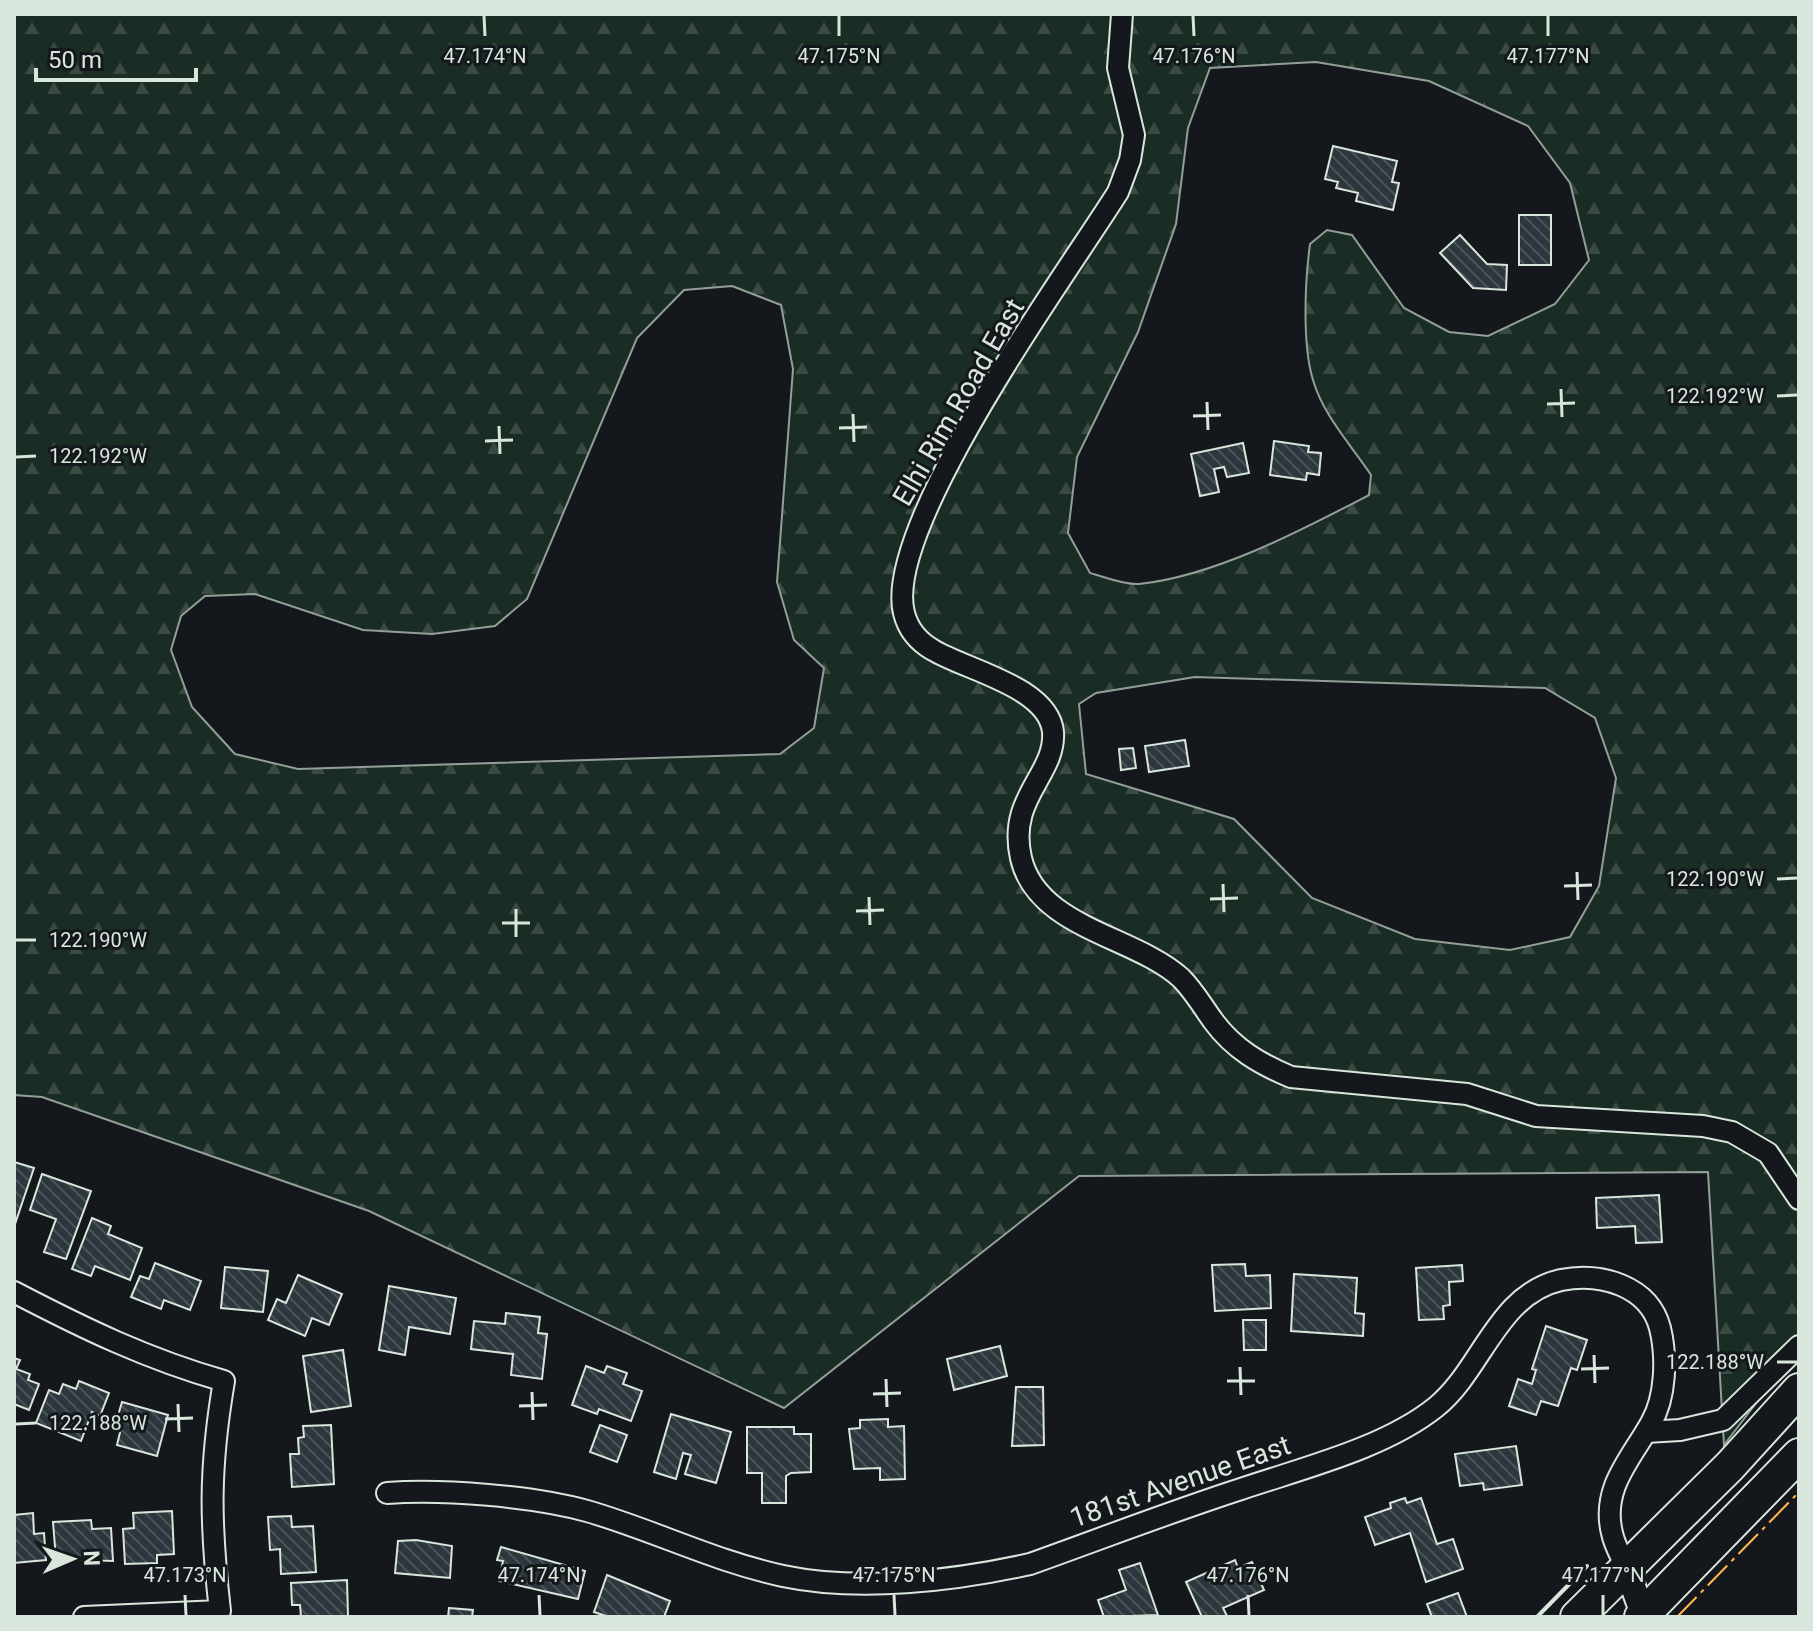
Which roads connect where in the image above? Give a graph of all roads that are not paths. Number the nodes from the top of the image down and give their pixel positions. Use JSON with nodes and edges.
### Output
{"nodes":[{"id":1,"x":1122,"y":14,"type":"edge"},
{"id":2,"x":1799,"y":1199,"type":"edge"},
{"id":3,"x":14,"y":1292,"type":"edge"},
{"id":4,"x":1799,"y":1346,"type":"edge"},
{"id":5,"x":1799,"y":1390,"type":"edge"},
{"id":6,"x":1646,"y":1432,"type":"junction"},
{"id":7,"x":1799,"y":1455,"type":"edge"},
{"id":8,"x":387,"y":1493,"type":"dead end"},
{"id":9,"x":1626,"y":1567,"type":"junction"},
{"id":10,"x":1645,"y":1616,"type":"edge"},
{"id":11,"x":84,"y":1617,"type":"edge"},
{"id":12,"x":1577,"y":1617,"type":"edge"}],
"edges":[{"from":1,"to":2,"type":"street","name":"Elhi Rim Road East"},
{"from":3,"to":11,"type":"street"},
{"from":4,"to":6,"type":"street"},
{"from":5,"to":9,"type":"highway"},
{"from":6,"to":8,"type":"street","name":"181st Avenue East"},
{"from":6,"to":9,"type":"street","name":"181st Avenue East"},
{"from":7,"to":10,"type":"highway"},
{"from":9,"to":10,"type":"street"},
{"from":9,"to":12,"type":"highway"}]}
